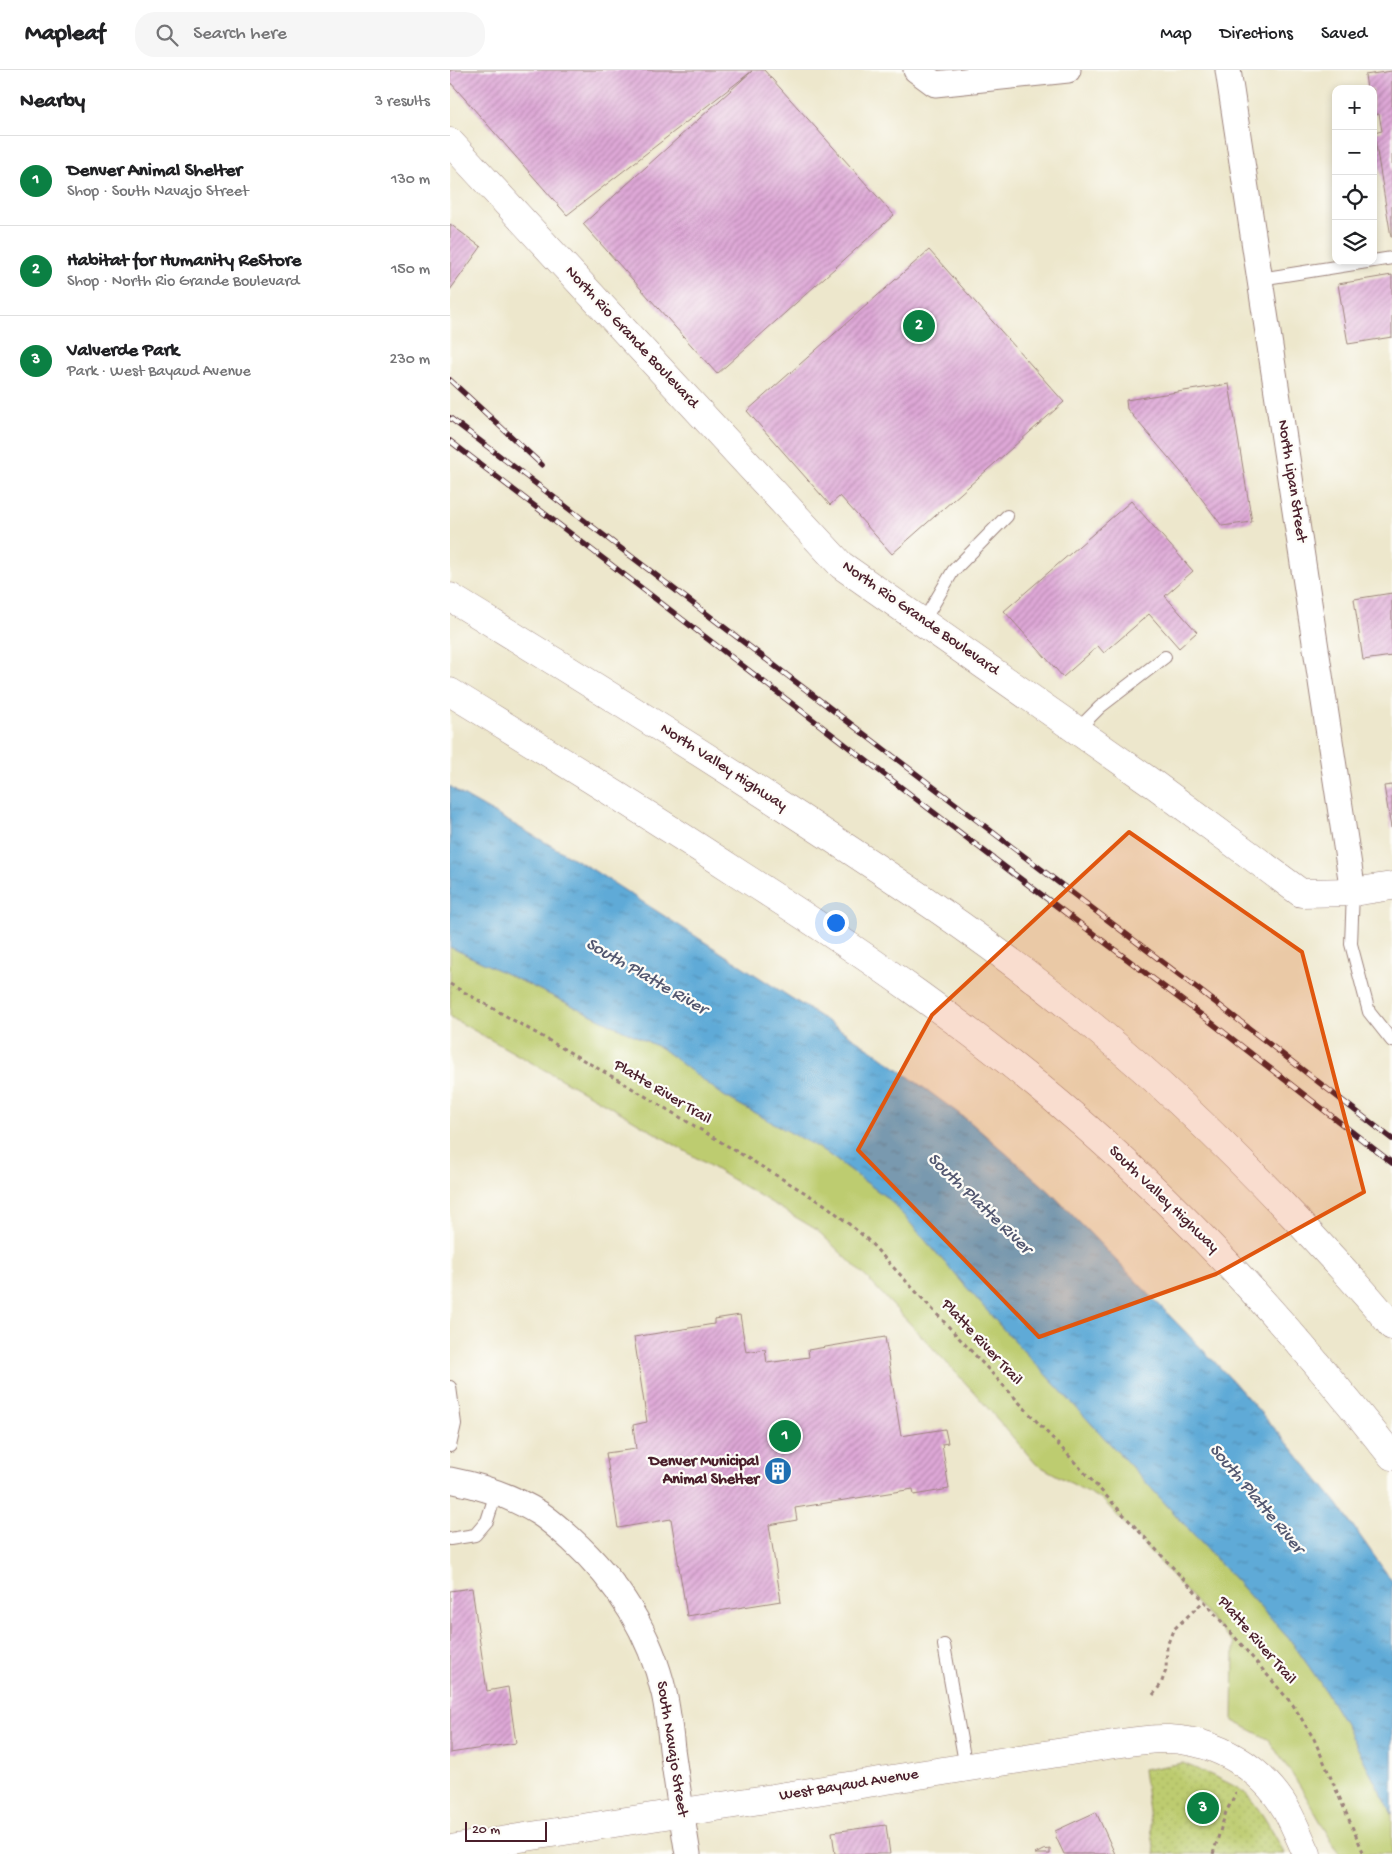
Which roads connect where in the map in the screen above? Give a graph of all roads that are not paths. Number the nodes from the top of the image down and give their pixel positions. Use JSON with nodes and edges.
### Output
{"nodes":[{"id":1,"x":1068,"y":70,"type":"edge"},
{"id":2,"x":1228,"y":70,"type":"edge"},
{"id":3,"x":926,"y":77,"type":"edge"},
{"id":4,"x":450,"y":142,"type":"edge"},
{"id":5,"x":1392,"y":258,"type":"edge"},
{"id":6,"x":1260,"y":279,"type":"junction"},
{"id":7,"x":1007,"y":516,"type":"dead end"},
{"id":8,"x":450,"y":597,"type":"edge"},
{"id":9,"x":923,"y":622,"type":"junction"},
{"id":10,"x":1165,"y":657,"type":"dead end"},
{"id":11,"x":450,"y":692,"type":"edge"},
{"id":12,"x":1077,"y":730,"type":"junction"},
{"id":13,"x":1392,"y":886,"type":"edge"},
{"id":14,"x":1353,"y":892,"type":"junction"},
{"id":15,"x":1392,"y":1041,"type":"edge"},
{"id":16,"x":1392,"y":1326,"type":"edge"},
{"id":17,"x":450,"y":1387,"type":"edge"},
{"id":18,"x":450,"y":1446,"type":"edge"},
{"id":19,"x":1392,"y":1456,"type":"edge"},
{"id":20,"x":450,"y":1480,"type":"edge"},
{"id":21,"x":496,"y":1493,"type":"junction"},
{"id":22,"x":450,"y":1539,"type":"edge"},
{"id":23,"x":944,"y":1645,"type":"dead end"},
{"id":24,"x":966,"y":1768,"type":"junction"},
{"id":25,"x":681,"y":1813,"type":"junction"},
{"id":26,"x":450,"y":1849,"type":"edge"},
{"id":27,"x":688,"y":1854,"type":"edge"},
{"id":28,"x":1307,"y":1854,"type":"edge"}],
"edges":[{"from":1,"to":3,"type":"street"},
{"from":2,"to":6,"type":"street","name":"North Lipan Street"},
{"from":4,"to":9,"type":"main road","name":"North Rio Grande Boulevard"},
{"from":5,"to":6,"type":"lane"},
{"from":6,"to":14,"type":"street","name":"North Lipan Street"},
{"from":7,"to":9,"type":"lane"},
{"from":8,"to":16,"type":"main road","name":"North Valley Highway"},
{"from":9,"to":12,"type":"main road","name":"North Rio Grande Boulevard"},
{"from":10,"to":12,"type":"lane"},
{"from":11,"to":19,"type":"main road","name":"South Valley Highway"},
{"from":12,"to":14,"type":"main road","name":"North Rio Grande Boulevard"},
{"from":13,"to":14,"type":"main road","name":"North Rio Grande Boulevard"},
{"from":14,"to":15,"type":"lane"},
{"from":17,"to":18,"type":"lane"},
{"from":20,"to":21,"type":"street","name":"South Navajo Street"},
{"from":21,"to":22,"type":"lane"},
{"from":21,"to":25,"type":"street","name":"South Navajo Street"},
{"from":23,"to":24,"type":"lane"},
{"from":24,"to":25,"type":"main road","name":"West Bayaud Avenue"},
{"from":24,"to":28,"type":"main road","name":"West Bayaud Avenue"},
{"from":25,"to":26,"type":"main road","name":"West Bayaud Avenue"},
{"from":25,"to":27,"type":"street","name":"South Navajo Street"}]}
